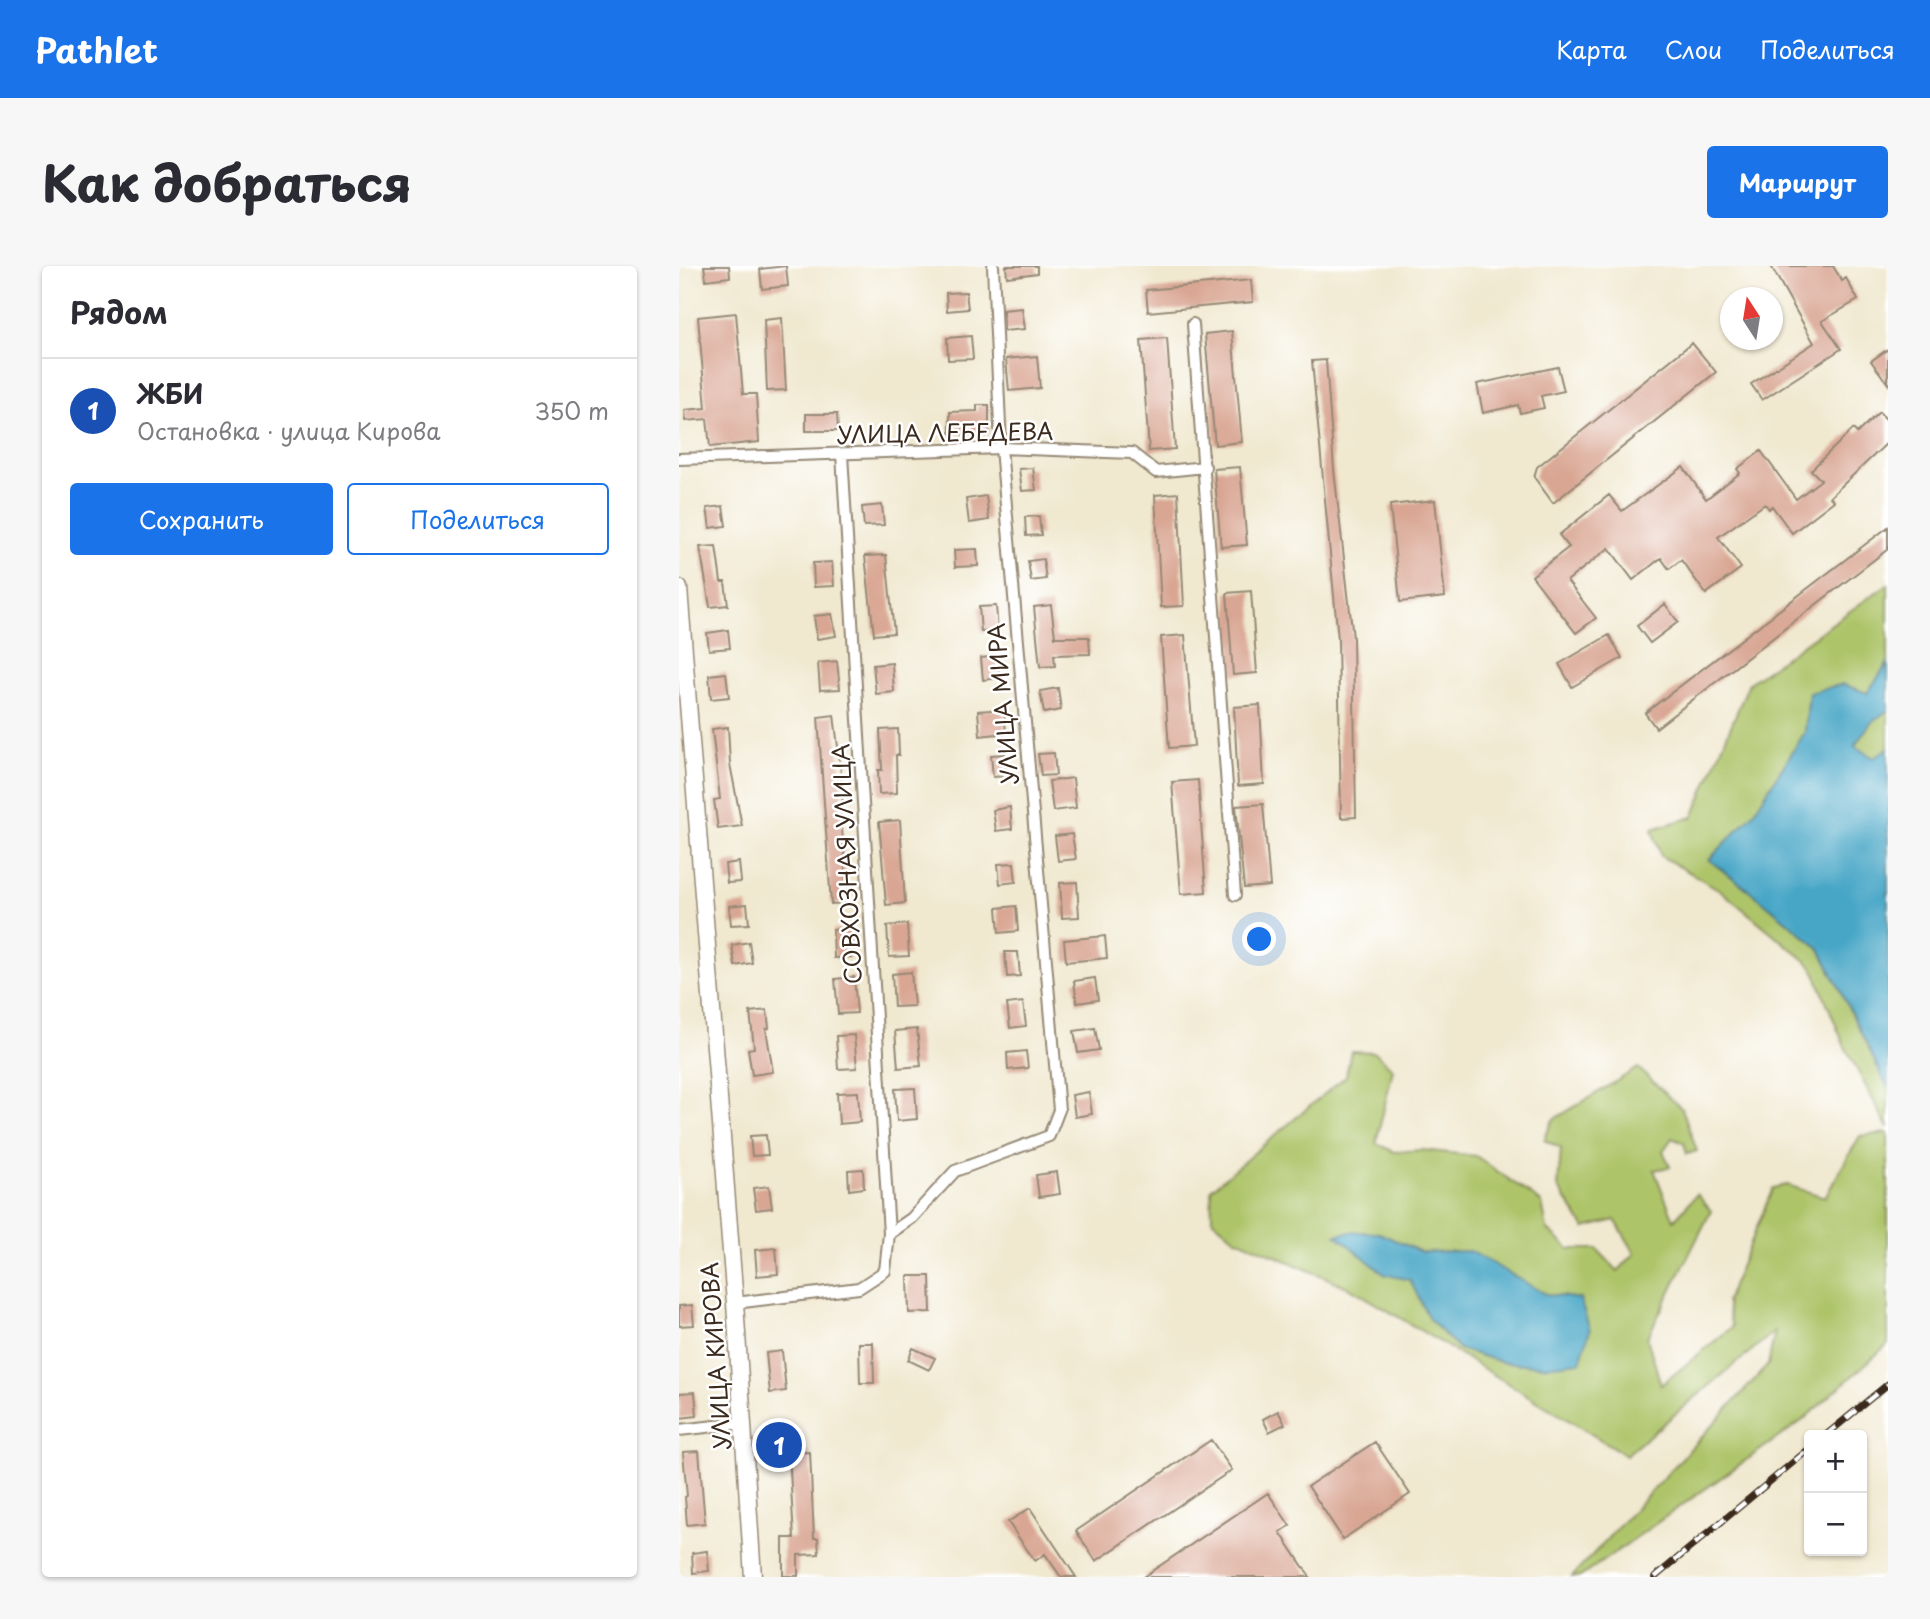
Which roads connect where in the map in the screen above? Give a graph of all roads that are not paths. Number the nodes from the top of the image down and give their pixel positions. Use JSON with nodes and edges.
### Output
{"nodes":[{"id":1,"x":993,"y":266,"type":"edge"},
{"id":2,"x":1193,"y":324,"type":"dead end"},
{"id":3,"x":1001,"y":448,"type":"junction"},
{"id":4,"x":842,"y":454,"type":"junction"},
{"id":5,"x":679,"y":459,"type":"edge"},
{"id":6,"x":1205,"y":467,"type":"junction"},
{"id":7,"x":679,"y":588,"type":"edge"},
{"id":8,"x":1235,"y":895,"type":"dead end"},
{"id":9,"x":889,"y":1234,"type":"junction"},
{"id":10,"x":735,"y":1303,"type":"junction"},
{"id":11,"x":743,"y":1423,"type":"junction"},
{"id":12,"x":679,"y":1430,"type":"edge"},
{"id":13,"x":753,"y":1577,"type":"edge"}],
"edges":[{"from":1,"to":3,"type":"street","name":"УЛИЦА МИРА"},
{"from":2,"to":6,"type":"street"},
{"from":3,"to":4,"type":"street","name":"УЛИЦА ЛЕБЕДЕВА"},
{"from":3,"to":6,"type":"street","name":"УЛИЦА ЛЕБЕДЕВА"},
{"from":3,"to":9,"type":"street","name":"УЛИЦА МИРА"},
{"from":4,"to":5,"type":"street","name":"УЛИЦА ЛЕБЕДЕВА"},
{"from":4,"to":9,"type":"street","name":"СОВХОЗНАЯ УЛИЦА"},
{"from":6,"to":8,"type":"street"},
{"from":7,"to":10,"type":"street","name":"УЛИЦА КИРОВА"},
{"from":9,"to":10,"type":"street","name":"СОВХОЗНАЯ УЛИЦА"},
{"from":10,"to":11,"type":"street","name":"УЛИЦА КИРОВА"},
{"from":11,"to":12,"type":"street"},
{"from":11,"to":13,"type":"street","name":"УЛИЦА КИРОВА"}]}
